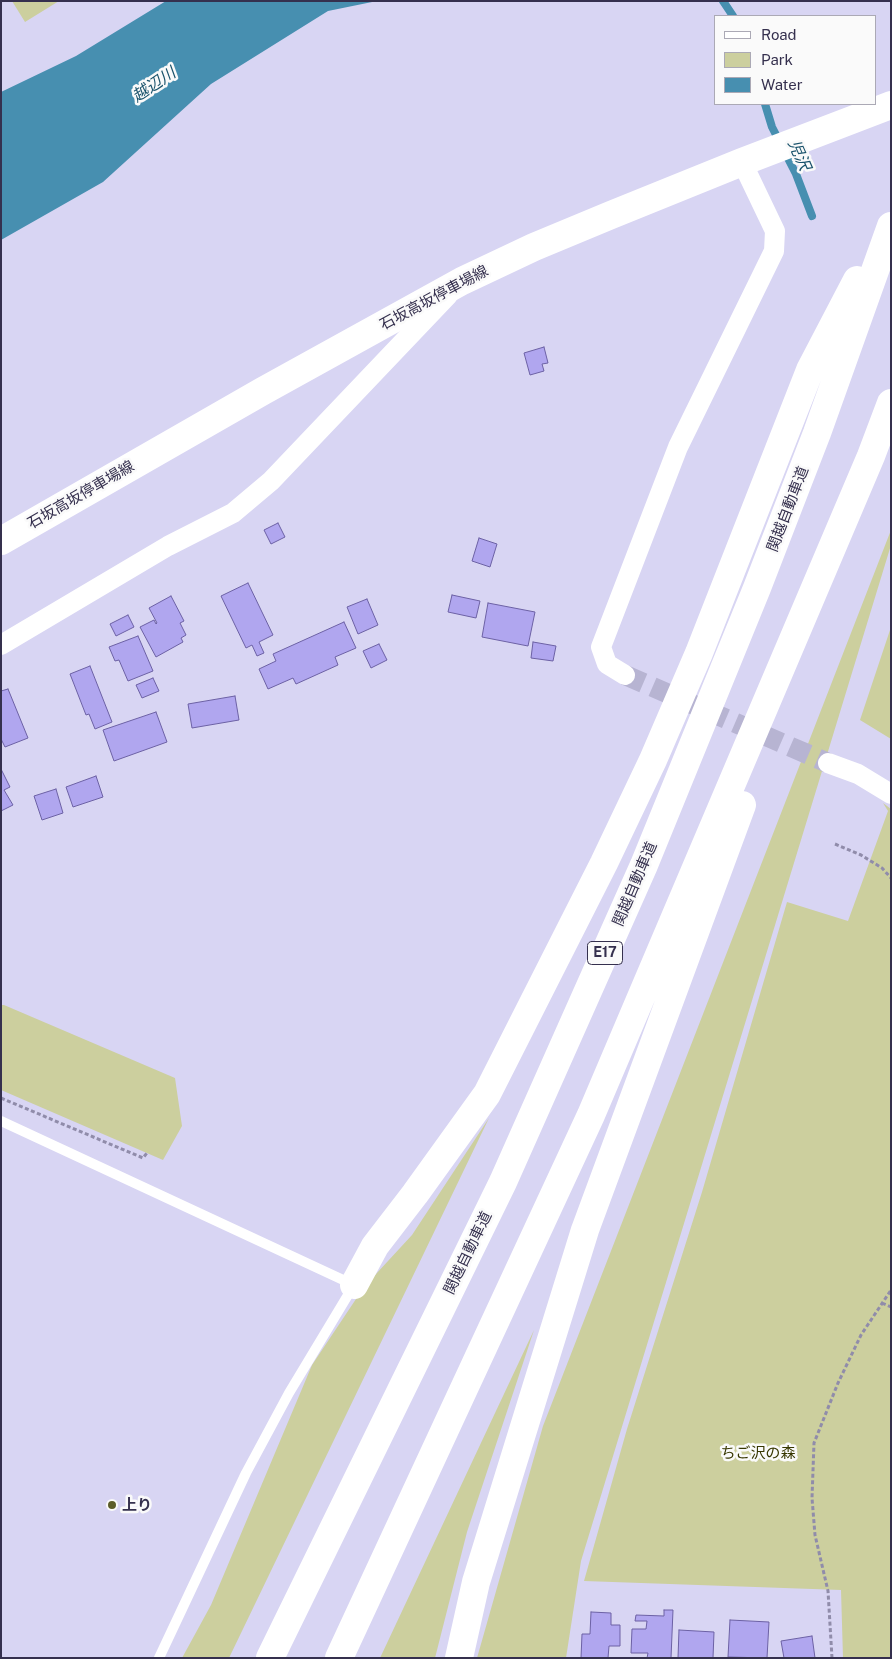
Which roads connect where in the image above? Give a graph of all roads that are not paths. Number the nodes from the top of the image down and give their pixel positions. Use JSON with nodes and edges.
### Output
{"nodes":[{"id":1,"x":891,"y":105,"type":"edge"},
{"id":2,"x":752,"y":158,"type":"junction"},
{"id":3,"x":891,"y":215,"type":"edge"},
{"id":4,"x":891,"y":226,"type":"edge"},
{"id":5,"x":462,"y":281,"type":"junction"},
{"id":6,"x":891,"y":403,"type":"edge"},
{"id":7,"x":871,"y":456,"type":"junction"},
{"id":8,"x":1,"y":541,"type":"edge"},
{"id":9,"x":1,"y":644,"type":"edge"},
{"id":10,"x":625,"y":675,"type":"tunnel mouth"},
{"id":11,"x":828,"y":763,"type":"tunnel mouth"},
{"id":12,"x":891,"y":794,"type":"edge"},
{"id":13,"x":1,"y":1121,"type":"edge"},
{"id":14,"x":354,"y":1285,"type":"junction"},
{"id":15,"x":159,"y":1658,"type":"edge"},
{"id":16,"x":270,"y":1658,"type":"edge"},
{"id":17,"x":339,"y":1658,"type":"edge"},
{"id":18,"x":459,"y":1658,"type":"edge"}],
"edges":[{"from":1,"to":2,"type":"main road","name":"石坂高坂停車場線"},
{"from":2,"to":5,"type":"main road","name":"石坂高坂停車場線"},
{"from":2,"to":10,"type":"street"},
{"from":3,"to":14,"type":"main road"},
{"from":4,"to":16,"type":"main road","name":"関越自動車道","number":"E17"},
{"from":5,"to":8,"type":"main road","name":"石坂高坂停車場線"},
{"from":5,"to":9,"type":"street"},
{"from":6,"to":7,"type":"main road"},
{"from":7,"to":17,"type":"main road"},
{"from":7,"to":18,"type":"main road"},
{"from":11,"to":12,"type":"street"},
{"from":13,"to":14,"type":"lane"},
{"from":14,"to":15,"type":"lane"}]}
